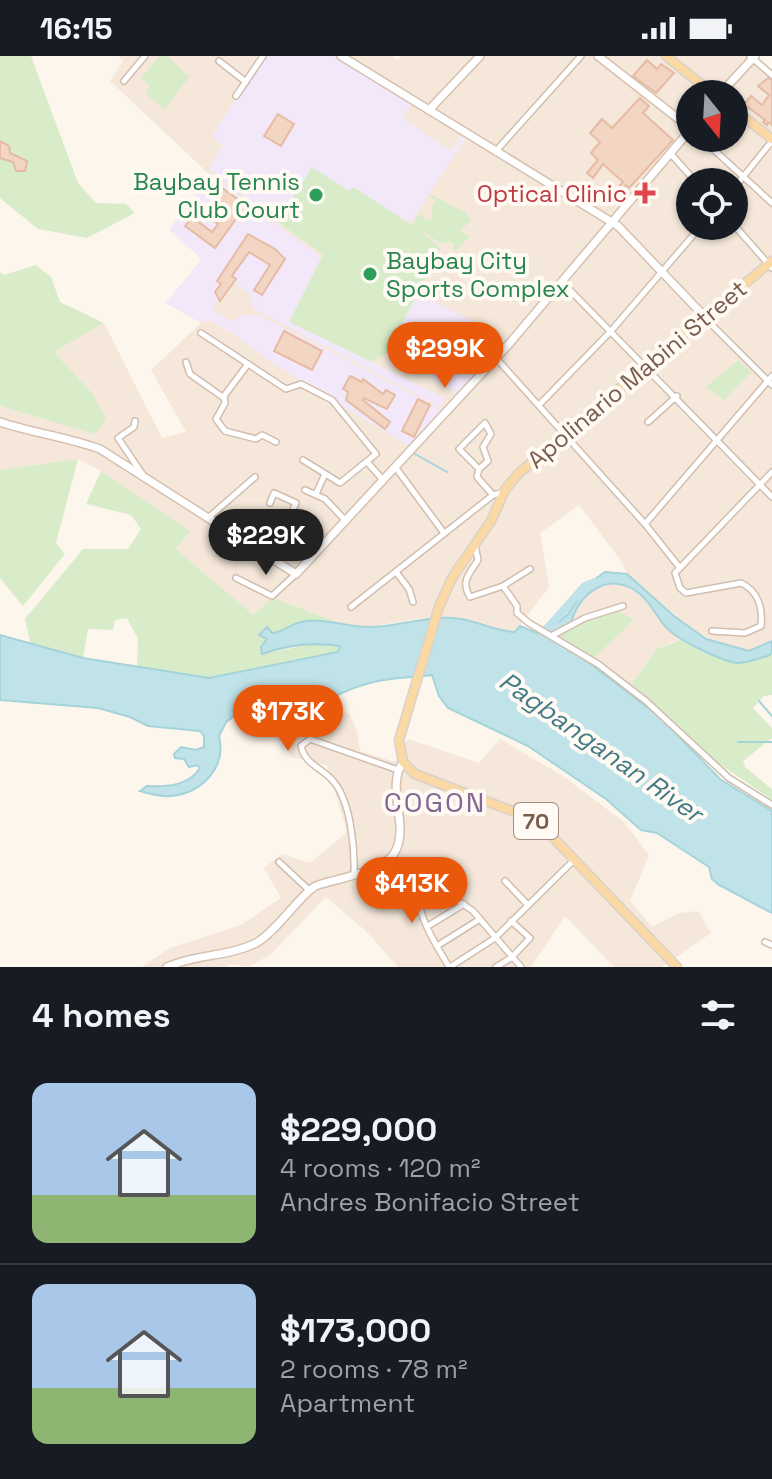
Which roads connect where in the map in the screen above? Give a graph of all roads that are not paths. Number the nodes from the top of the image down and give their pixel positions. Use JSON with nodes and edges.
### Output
{"nodes":[{"id":1,"x":144,"y":56,"type":"edge"},
{"id":2,"x":263,"y":56,"type":"edge"},
{"id":3,"x":341,"y":56,"type":"edge"},
{"id":4,"x":480,"y":56,"type":"edge"},
{"id":5,"x":581,"y":56,"type":"edge"},
{"id":6,"x":598,"y":56,"type":"edge"},
{"id":7,"x":666,"y":56,"type":"edge"},
{"id":8,"x":752,"y":57,"type":"edge"},
{"id":9,"x":219,"y":61,"type":"dead end"},
{"id":10,"x":772,"y":75,"type":"edge"},
{"id":11,"x":696,"y":80,"type":"edge"},
{"id":12,"x":732,"y":80,"type":"edge"},
{"id":13,"x":124,"y":81,"type":"dead end"},
{"id":14,"x":246,"y":82,"type":"junction"},
{"id":15,"x":236,"y":96,"type":"dead end"},
{"id":16,"x":429,"y":110,"type":"junction"},
{"id":17,"x":676,"y":118,"type":"edge"},
{"id":18,"x":748,"y":120,"type":"edge"},
{"id":19,"x":772,"y":140,"type":"edge"},
{"id":20,"x":676,"y":146,"type":"edge"},
{"id":21,"x":496,"y":151,"type":"junction"},
{"id":22,"x":716,"y":152,"type":"edge"},
{"id":23,"x":670,"y":153,"type":"junction"},
{"id":24,"x":683,"y":168,"type":"edge"},
{"id":25,"x":734,"y":168,"type":"edge"},
{"id":26,"x":748,"y":172,"type":"edge"},
{"id":27,"x":748,"y":181,"type":"edge"},
{"id":28,"x":772,"y":203,"type":"edge"},
{"id":29,"x":612,"y":223,"type":"junction"},
{"id":30,"x":689,"y":240,"type":"edge"},
{"id":31,"x":748,"y":240,"type":"edge"},
{"id":32,"x":771,"y":264,"type":"edge"},
{"id":33,"x":662,"y":270,"type":"junction"},
{"id":34,"x":562,"y":281,"type":"junction"},
{"id":35,"x":705,"y":317,"type":"junction"},
{"id":36,"x":611,"y":331,"type":"junction"},
{"id":37,"x":201,"y":333,"type":"dead end"},
{"id":38,"x":496,"y":358,"type":"junction"},
{"id":39,"x":186,"y":362,"type":"dead end"},
{"id":40,"x":248,"y":364,"type":"junction"},
{"id":41,"x":645,"y":365,"type":"junction"},
{"id":42,"x":771,"y":381,"type":"edge"},
{"id":43,"x":677,"y":396,"type":"junction"},
{"id":44,"x":224,"y":398,"type":"junction"},
{"id":45,"x":539,"y":405,"type":"junction"},
{"id":46,"x":135,"y":421,"type":"dead end"},
{"id":47,"x":0,"y":422,"type":"edge"},
{"id":48,"x":648,"y":422,"type":"dead end"},
{"id":49,"x":565,"y":434,"type":"junction"},
{"id":50,"x":716,"y":438,"type":"junction"},
{"id":51,"x":276,"y":442,"type":"dead end"},
{"id":52,"x":303,"y":460,"type":"dead end"},
{"id":53,"x":368,"y":463,"type":"junction"},
{"id":54,"x":396,"y":468,"type":"junction"},
{"id":55,"x":479,"y":469,"type":"junction"},
{"id":56,"x":772,"y":472,"type":"edge"},
{"id":57,"x":325,"y":474,"type":"junction"},
{"id":58,"x":255,"y":477,"type":"dead end"},
{"id":59,"x":146,"y":480,"type":"junction"},
{"id":60,"x":384,"y":481,"type":"junction"},
{"id":61,"x":761,"y":485,"type":"junction"},
{"id":62,"x":305,"y":490,"type":"dead end"},
{"id":63,"x":504,"y":491,"type":"junction"},
{"id":64,"x":316,"y":494,"type":"junction"},
{"id":65,"x":493,"y":495,"type":"junction"},
{"id":66,"x":772,"y":497,"type":"edge"},
{"id":67,"x":270,"y":503,"type":"dead end"},
{"id":68,"x":207,"y":518,"type":"junction"},
{"id":69,"x":347,"y":521,"type":"junction"},
{"id":70,"x":645,"y":524,"type":"junction"},
{"id":71,"x":444,"y":533,"type":"junction"},
{"id":72,"x":475,"y":545,"type":"junction"},
{"id":73,"x":271,"y":558,"type":"junction"},
{"id":74,"x":680,"y":568,"type":"junction"},
{"id":75,"x":530,"y":569,"type":"dead end"},
{"id":76,"x":396,"y":572,"type":"junction"},
{"id":77,"x":296,"y":574,"type":"junction"},
{"id":78,"x":236,"y":578,"type":"dead end"},
{"id":79,"x":503,"y":586,"type":"junction"},
{"id":80,"x":413,"y":602,"type":"dead end"},
{"id":81,"x":623,"y":606,"type":"dead end"},
{"id":82,"x":351,"y":607,"type":"dead end"},
{"id":83,"x":712,"y":631,"type":"dead end"},
{"id":84,"x":551,"y":635,"type":"junction"},
{"id":85,"x":400,"y":766,"type":"junction"},
{"id":86,"x":772,"y":805,"type":"edge"},
{"id":87,"x":575,"y":859,"type":"junction"},
{"id":88,"x":279,"y":862,"type":"dead end"},
{"id":89,"x":354,"y":875,"type":"junction"},
{"id":90,"x":505,"y":881,"type":"dead end"},
{"id":91,"x":309,"y":890,"type":"junction"},
{"id":92,"x":464,"y":904,"type":"junction"},
{"id":93,"x":528,"y":905,"type":"junction"},
{"id":94,"x":480,"y":919,"type":"junction"},
{"id":95,"x":511,"y":921,"type":"junction"},
{"id":96,"x":428,"y":926,"type":"junction"},
{"id":97,"x":495,"y":938,"type":"junction"},
{"id":98,"x":765,"y":942,"type":"dead end"},
{"id":99,"x":772,"y":945,"type":"edge"},
{"id":100,"x":437,"y":946,"type":"junction"},
{"id":101,"x":511,"y":958,"type":"junction"},
{"id":102,"x":167,"y":967,"type":"edge"},
{"id":103,"x":450,"y":967,"type":"edge"},
{"id":104,"x":496,"y":967,"type":"edge"},
{"id":105,"x":521,"y":967,"type":"edge"},
{"id":106,"x":677,"y":967,"type":"edge"}],
"edges":[{"from":1,"to":13,"type":"street"},
{"from":2,"to":14,"type":"street"},
{"from":3,"to":16,"type":"street"},
{"from":4,"to":16,"type":"street"},
{"from":5,"to":21,"type":"street"},
{"from":6,"to":17,"type":"street"},
{"from":7,"to":11,"type":"main road"},
{"from":8,"to":10,"type":"street"},
{"from":8,"to":12,"type":"street"},
{"from":9,"to":14,"type":"street"},
{"from":14,"to":15,"type":"street"},
{"from":16,"to":21,"type":"street"},
{"from":18,"to":19,"type":"main road"},
{"from":19,"to":26,"type":"street"},
{"from":20,"to":23,"type":"street"},
{"from":21,"to":29,"type":"street"},
{"from":22,"to":25,"type":"street"},
{"from":23,"to":24,"type":"street"},
{"from":23,"to":29,"type":"street"},
{"from":27,"to":28,"type":"street"},
{"from":29,"to":33,"type":"street"},
{"from":29,"to":34,"type":"street"},
{"from":30,"to":33,"type":"street"},
{"from":31,"to":32,"type":"street"},
{"from":32,"to":35,"type":"main road","name":"Apolinario Mabini Street"},
{"from":33,"to":35,"type":"street"},
{"from":33,"to":36,"type":"street"},
{"from":34,"to":36,"type":"street"},
{"from":34,"to":38,"type":"street"},
{"from":35,"to":41,"type":"main road","name":"Apolinario Mabini Street"},
{"from":35,"to":42,"type":"street"},
{"from":36,"to":41,"type":"street"},
{"from":36,"to":45,"type":"street"},
{"from":37,"to":40,"type":"street"},
{"from":38,"to":45,"type":"street"},
{"from":38,"to":54,"type":"street"},
{"from":39,"to":44,"type":"street"},
{"from":40,"to":44,"type":"street"},
{"from":40,"to":53,"type":"street"},
{"from":41,"to":43,"type":"street"},
{"from":41,"to":49,"type":"main road","name":"Apolinario Mabini Street"},
{"from":42,"to":50,"type":"street"},
{"from":43,"to":48,"type":"street"},
{"from":43,"to":50,"type":"street"},
{"from":44,"to":51,"type":"street"},
{"from":45,"to":49,"type":"street"},
{"from":46,"to":59,"type":"street"},
{"from":47,"to":59,"type":"street"},
{"from":49,"to":63,"type":"main road","name":"Apolinario Mabini Street"},
{"from":49,"to":70,"type":"street"},
{"from":50,"to":61,"type":"street"},
{"from":50,"to":70,"type":"street"},
{"from":52,"to":57,"type":"street"},
{"from":53,"to":57,"type":"street"},
{"from":53,"to":60,"type":"street"},
{"from":54,"to":60,"type":"street"},
{"from":54,"to":71,"type":"street"},
{"from":55,"to":55,"type":"street"},
{"from":55,"to":65,"type":"street"},
{"from":56,"to":61,"type":"street"},
{"from":57,"to":64,"type":"street"},
{"from":58,"to":68,"type":"street"},
{"from":59,"to":68,"type":"street"},
{"from":60,"to":69,"type":"street"},
{"from":61,"to":66,"type":"street"},
{"from":61,"to":74,"type":"street"},
{"from":62,"to":64,"type":"street"},
{"from":63,"to":65,"type":"street"},
{"from":63,"to":72,"type":"main road","name":"Apolinario Mabini Street"},
{"from":64,"to":69,"type":"street"},
{"from":65,"to":71,"type":"street"},
{"from":67,"to":73,"type":"street"},
{"from":68,"to":73,"type":"street"},
{"from":69,"to":77,"type":"street"},
{"from":70,"to":74,"type":"street"},
{"from":71,"to":76,"type":"street"},
{"from":72,"to":79,"type":"street"},
{"from":72,"to":85,"type":"main road","name":"Apolinario Mabini Street"},
{"from":73,"to":77,"type":"street"},
{"from":74,"to":83,"type":"street"},
{"from":75,"to":79,"type":"street"},
{"from":76,"to":80,"type":"street"},
{"from":76,"to":82,"type":"street"},
{"from":77,"to":78,"type":"street"},
{"from":79,"to":84,"type":"street"},
{"from":81,"to":84,"type":"street"},
{"from":84,"to":86,"type":"street"},
{"from":85,"to":87,"type":"main road","number":"70"},
{"from":85,"to":89,"type":"street"},
{"from":85,"to":89,"type":"street"},
{"from":87,"to":93,"type":"street"},
{"from":87,"to":106,"type":"main road","number":"70"},
{"from":88,"to":91,"type":"street"},
{"from":89,"to":91,"type":"street"},
{"from":90,"to":93,"type":"street"},
{"from":91,"to":102,"type":"street"},
{"from":92,"to":94,"type":"street"},
{"from":92,"to":96,"type":"street"},
{"from":92,"to":96,"type":"street"},
{"from":93,"to":95,"type":"street"},
{"from":94,"to":97,"type":"street"},
{"from":94,"to":100,"type":"street"},
{"from":95,"to":97,"type":"street"},
{"from":95,"to":101,"type":"street"},
{"from":96,"to":100,"type":"street"},
{"from":97,"to":101,"type":"street"},
{"from":97,"to":103,"type":"street"},
{"from":98,"to":99,"type":"street"},
{"from":100,"to":103,"type":"street"},
{"from":101,"to":104,"type":"street"},
{"from":101,"to":105,"type":"street"}]}
